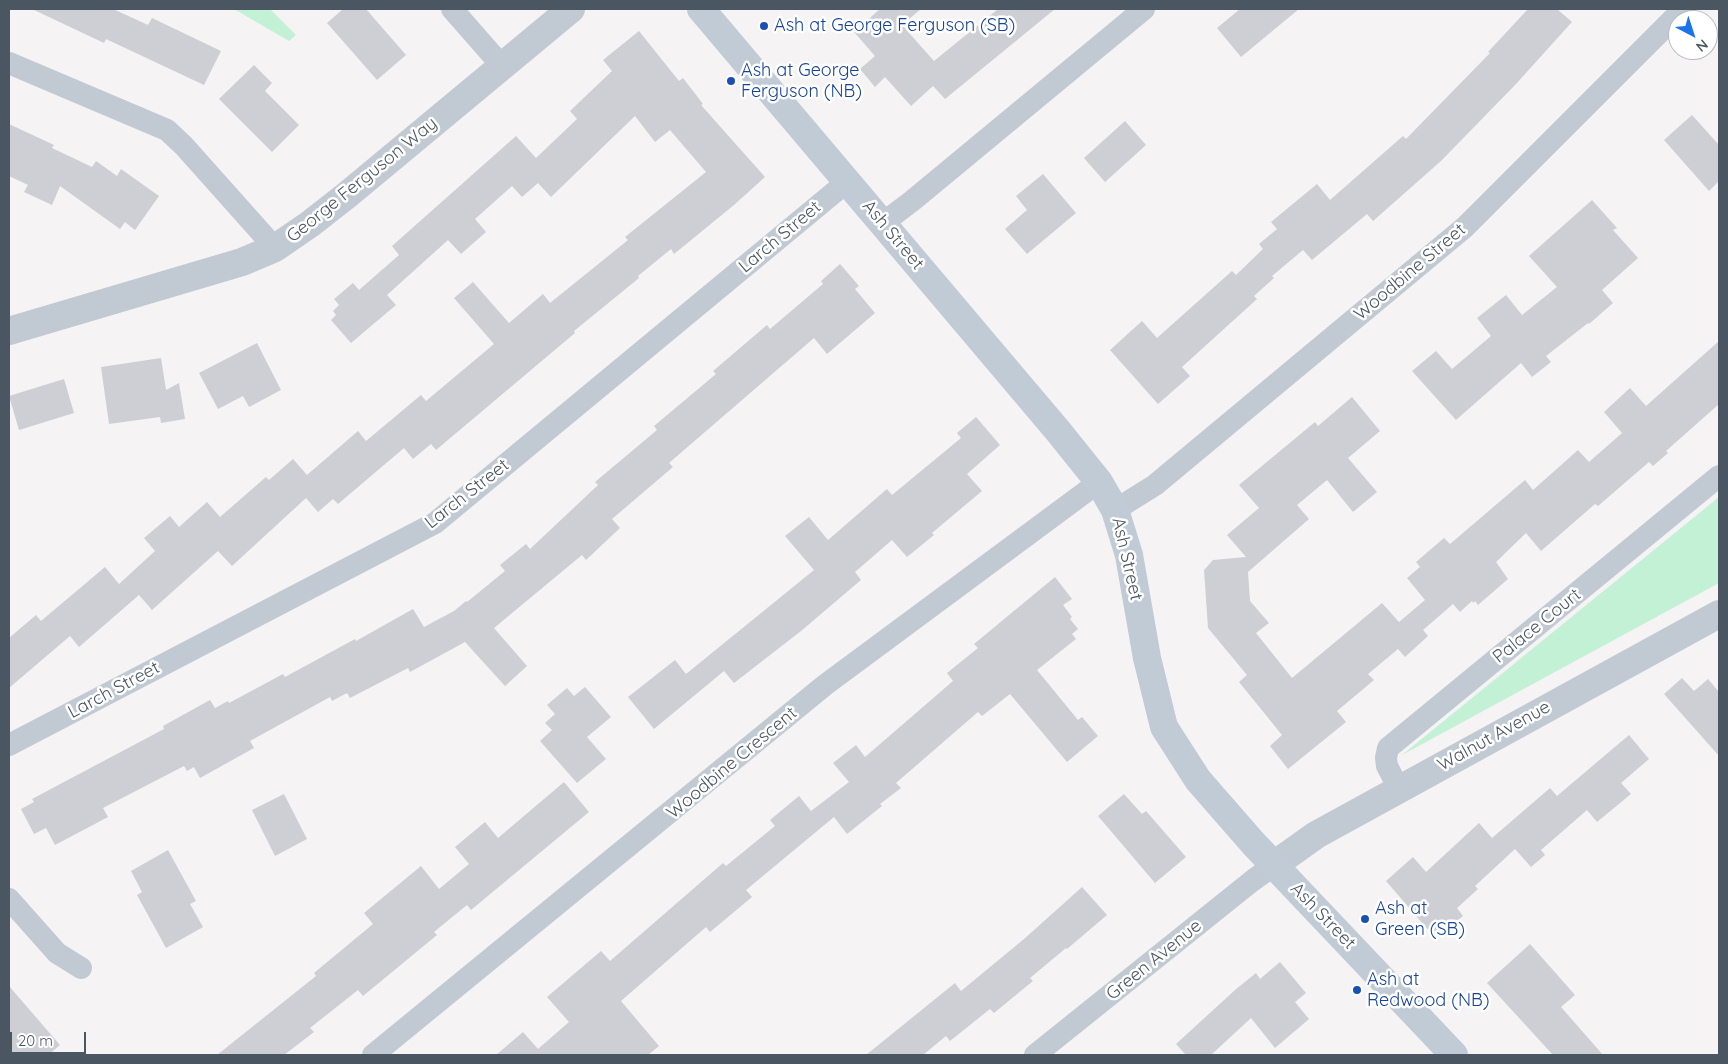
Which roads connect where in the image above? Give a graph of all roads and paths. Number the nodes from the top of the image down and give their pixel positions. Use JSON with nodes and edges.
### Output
{"nodes":[{"id":1,"x":452,"y":9,"type":"edge"},
{"id":2,"x":572,"y":9,"type":"edge"},
{"id":3,"x":701,"y":9,"type":"edge"},
{"id":4,"x":1144,"y":9,"type":"edge"},
{"id":5,"x":1683,"y":9,"type":"edge"},
{"id":6,"x":9,"y":63,"type":"edge"},
{"id":7,"x":502,"y":66,"type":"junction"},
{"id":8,"x":848,"y":181,"type":"junction"},
{"id":9,"x":883,"y":223,"type":"junction"},
{"id":10,"x":275,"y":248,"type":"junction"},
{"id":11,"x":9,"y":331,"type":"edge"},
{"id":12,"x":1719,"y":476,"type":"edge"},
{"id":13,"x":1099,"y":482,"type":"junction"},
{"id":14,"x":1116,"y":510,"type":"junction"},
{"id":15,"x":1719,"y":614,"type":"edge"},
{"id":16,"x":9,"y":745,"type":"edge"},
{"id":17,"x":1398,"y":788,"type":"junction"},
{"id":18,"x":1274,"y":865,"type":"junction"},
{"id":19,"x":9,"y":899,"type":"edge"},
{"id":20,"x":81,"y":968,"type":"dead end"},
{"id":21,"x":373,"y":1055,"type":"edge"},
{"id":22,"x":1035,"y":1055,"type":"edge"},
{"id":23,"x":1454,"y":1055,"type":"edge"}],
"edges":[{"from":1,"to":7,"type":"street"},
{"from":2,"to":7,"type":"street","name":"George Ferguson Way"},
{"from":3,"to":8,"type":"main road","name":"Ash Street"},
{"from":4,"to":9,"type":"street"},
{"from":5,"to":14,"type":"street","name":"Woodbine Street"},
{"from":6,"to":10,"type":"street"},
{"from":7,"to":10,"type":"street","name":"George Ferguson Way"},
{"from":8,"to":9,"type":"main road","name":"Ash Street"},
{"from":8,"to":16,"type":"street","name":"Larch Street"},
{"from":9,"to":13,"type":"main road","name":"Ash Street"},
{"from":10,"to":11,"type":"street","name":"George Ferguson Way"},
{"from":12,"to":17,"type":"street","name":"Palace Court"},
{"from":13,"to":14,"type":"main road","name":"Ash Street"},
{"from":13,"to":21,"type":"street","name":"Woodbine Crescent"},
{"from":14,"to":18,"type":"main road","name":"Ash Street"},
{"from":15,"to":17,"type":"street","name":"Walnut Avenue"},
{"from":17,"to":18,"type":"street","name":"Walnut Avenue"},
{"from":18,"to":22,"type":"street","name":"Green Avenue"},
{"from":18,"to":23,"type":"main road","name":"Ash Street"},
{"from":19,"to":20,"type":"street"}]}
